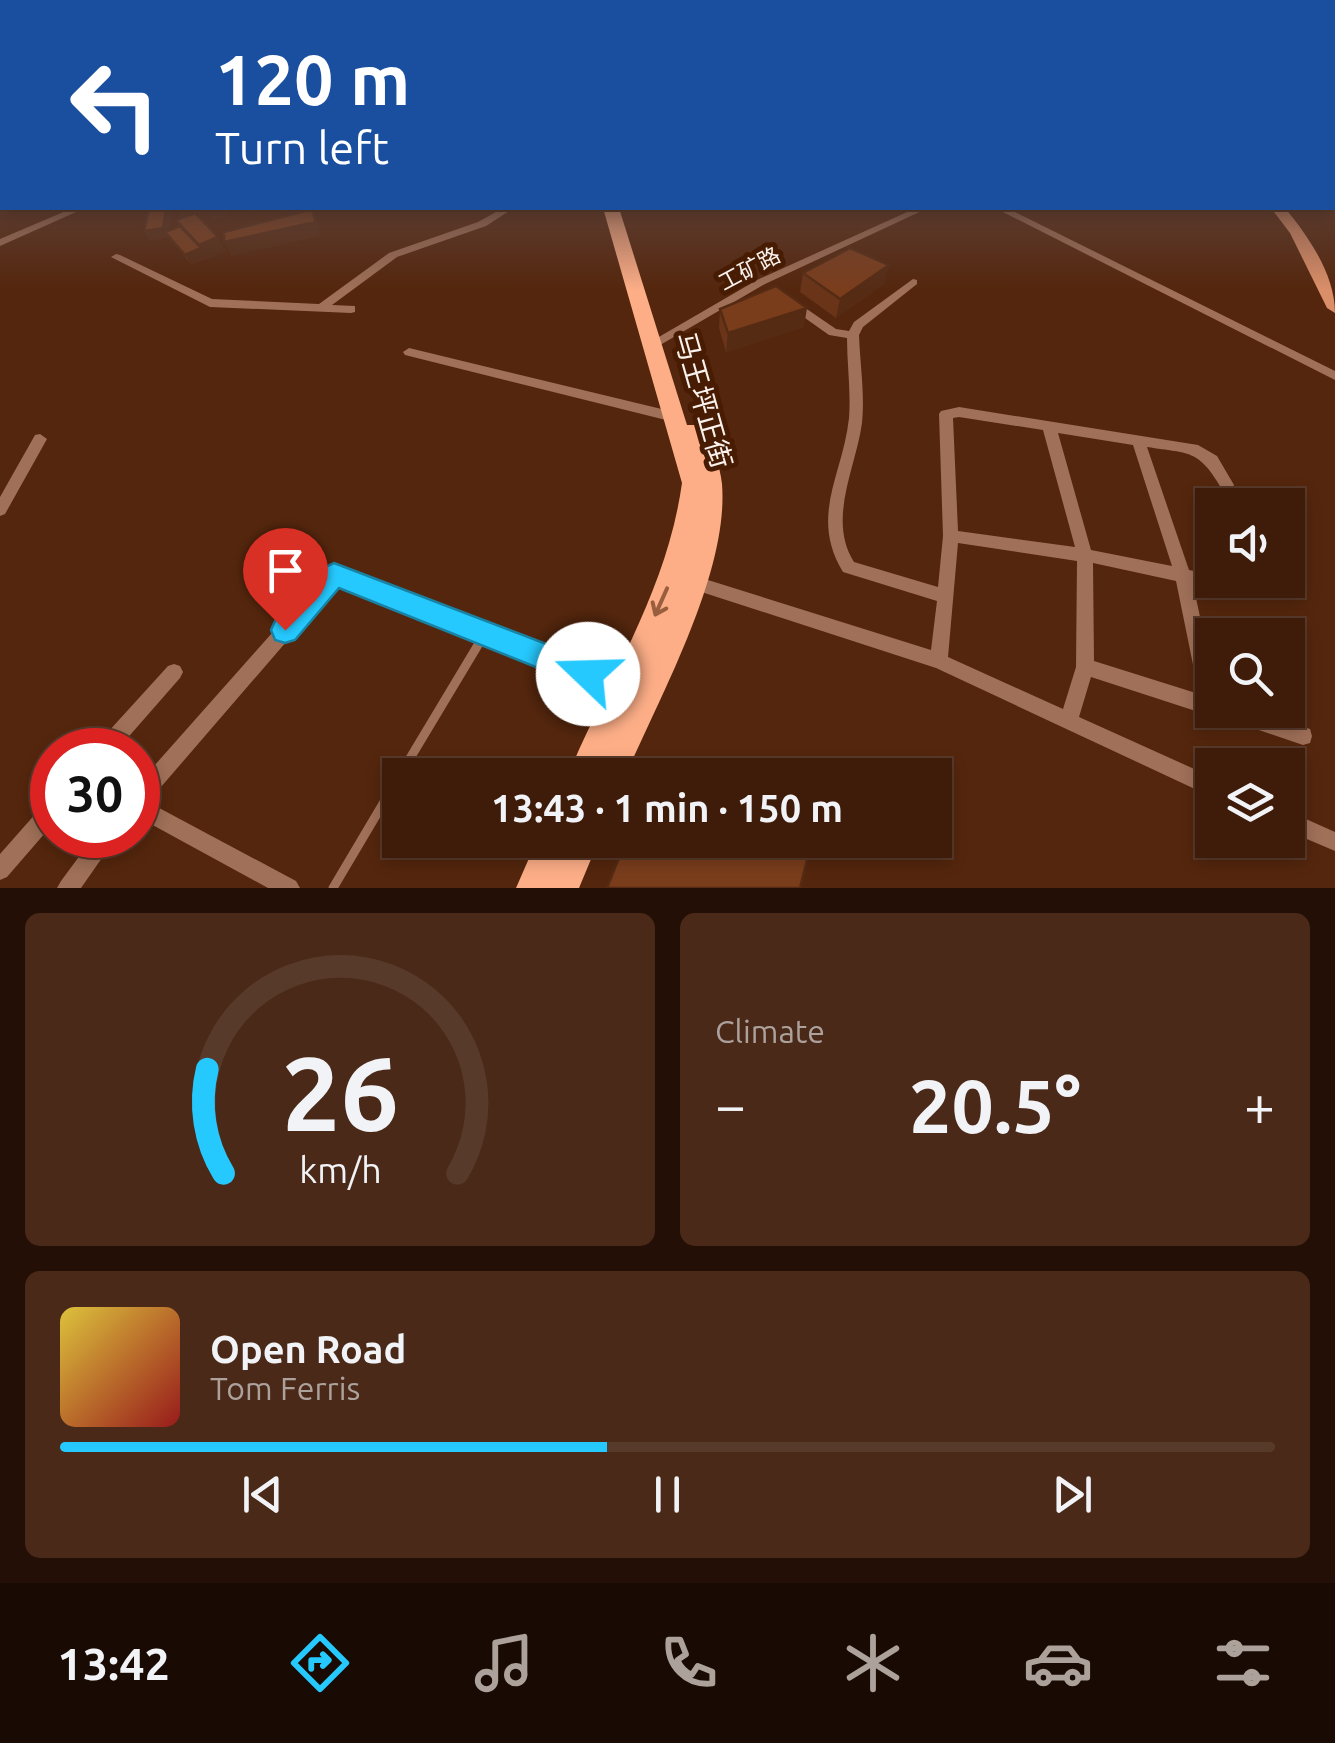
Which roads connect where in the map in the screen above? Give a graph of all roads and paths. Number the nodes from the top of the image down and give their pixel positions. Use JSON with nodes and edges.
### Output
{"nodes":[{"id":1,"x":75,"y":210,"type":"edge"},
{"id":2,"x":506,"y":210,"type":"edge"},
{"id":3,"x":611,"y":210,"type":"edge"},
{"id":4,"x":622,"y":210,"type":"edge"},
{"id":5,"x":919,"y":210,"type":"edge"},
{"id":6,"x":1004,"y":210,"type":"edge"},
{"id":7,"x":1013,"y":210,"type":"edge"},
{"id":8,"x":1280,"y":210,"type":"edge"},
{"id":9,"x":1292,"y":210,"type":"edge"},
{"id":10,"x":0,"y":242,"type":"edge"},
{"id":11,"x":116,"y":258,"type":"dead end"},
{"id":12,"x":760,"y":282,"type":"junction"},
{"id":13,"x":912,"y":282,"type":"dead end"},
{"id":14,"x":1335,"y":284,"type":"edge"},
{"id":15,"x":774,"y":292,"type":"edge"},
{"id":16,"x":788,"y":302,"type":"edge"},
{"id":17,"x":323,"y":306,"type":"junction"},
{"id":18,"x":1335,"y":308,"type":"edge"},
{"id":19,"x":352,"y":309,"type":"dead end"},
{"id":20,"x":852,"y":335,"type":"junction"},
{"id":21,"x":658,"y":342,"type":"junction"},
{"id":22,"x":409,"y":352,"type":"dead end"},
{"id":23,"x":1335,"y":372,"type":"edge"},
{"id":24,"x":674,"y":416,"type":"junction"},
{"id":25,"x":1049,"y":426,"type":"junction"},
{"id":26,"x":40,"y":439,"type":"dead end"},
{"id":27,"x":1138,"y":440,"type":"junction"},
{"id":28,"x":1227,"y":486,"type":"dead end"},
{"id":29,"x":0,"y":510,"type":"edge"},
{"id":30,"x":951,"y":536,"type":"junction"},
{"id":31,"x":1085,"y":555,"type":"junction"},
{"id":32,"x":1183,"y":575,"type":"junction"},
{"id":33,"x":1195,"y":578,"type":"edge"},
{"id":34,"x":692,"y":582,"type":"junction"},
{"id":35,"x":945,"y":596,"type":"junction"},
{"id":36,"x":1195,"y":625,"type":"edge"},
{"id":37,"x":485,"y":634,"type":"junction"},
{"id":38,"x":939,"y":661,"type":"junction"},
{"id":39,"x":1085,"y":667,"type":"junction"},
{"id":40,"x":174,"y":672,"type":"dead end"},
{"id":41,"x":623,"y":688,"type":"junction"},
{"id":42,"x":1195,"y":702,"type":"edge"},
{"id":43,"x":1070,"y":721,"type":"junction"},
{"id":44,"x":124,"y":728,"type":"edge"},
{"id":45,"x":1278,"y":728,"type":"edge"},
{"id":46,"x":1303,"y":736,"type":"dead end"},
{"id":47,"x":410,"y":758,"type":"edge"},
{"id":48,"x":592,"y":758,"type":"edge"},
{"id":49,"x":617,"y":758,"type":"edge"},
{"id":50,"x":160,"y":773,"type":"edge"},
{"id":51,"x":1195,"y":778,"type":"edge"},
{"id":52,"x":382,"y":805,"type":"edge"},
{"id":53,"x":160,"y":819,"type":"edge"},
{"id":54,"x":1305,"y":829,"type":"edge"},
{"id":55,"x":30,"y":835,"type":"edge"},
{"id":56,"x":1334,"y":842,"type":"edge"},
{"id":57,"x":91,"y":858,"type":"edge"},
{"id":58,"x":546,"y":858,"type":"edge"},
{"id":59,"x":574,"y":858,"type":"edge"},
{"id":60,"x":0,"y":870,"type":"edge"},
{"id":61,"x":68,"y":888,"type":"edge"},
{"id":62,"x":289,"y":888,"type":"edge"},
{"id":63,"x":333,"y":888,"type":"edge"},
{"id":64,"x":532,"y":888,"type":"edge"},
{"id":65,"x":562,"y":888,"type":"edge"}],
"edges":[{"from":1,"to":10,"type":"street"},
{"from":2,"to":17,"type":"street"},
{"from":3,"to":21,"type":"main road","name":"马王坪正街"},
{"from":4,"to":21,"type":"main road","name":"马王坪正街"},
{"from":5,"to":12,"type":"street","name":"工矿路"},
{"from":6,"to":23,"type":"street"},
{"from":7,"to":23,"type":"street"},
{"from":8,"to":18,"type":"main road"},
{"from":9,"to":14,"type":"main road"},
{"from":11,"to":17,"type":"street"},
{"from":12,"to":15,"type":"street"},
{"from":12,"to":21,"type":"street","name":"工矿路"},
{"from":13,"to":20,"type":"street"},
{"from":16,"to":20,"type":"street"},
{"from":17,"to":19,"type":"street"},
{"from":20,"to":35,"type":"street"},
{"from":21,"to":24,"type":"main road","name":"马王坪正街"},
{"from":21,"to":34,"type":"main road","name":"马王坪正街"},
{"from":22,"to":24,"type":"street"},
{"from":24,"to":41,"type":"main road","name":"马王坪正街","one_way":true},
{"from":25,"to":27,"type":"street"},
{"from":25,"to":30,"type":"street"},
{"from":25,"to":31,"type":"street"},
{"from":26,"to":29,"type":"street"},
{"from":27,"to":28,"type":"street"},
{"from":27,"to":32,"type":"street"},
{"from":30,"to":31,"type":"street"},
{"from":30,"to":35,"type":"street"},
{"from":31,"to":32,"type":"street"},
{"from":31,"to":39,"type":"street"},
{"from":32,"to":33,"type":"street"},
{"from":32,"to":36,"type":"street"},
{"from":34,"to":38,"type":"street"},
{"from":34,"to":49,"type":"main road","name":"马王坪正街"},
{"from":35,"to":38,"type":"street"},
{"from":37,"to":41,"type":"street"},
{"from":37,"to":47,"type":"lane"},
{"from":37,"to":50,"type":"street"},
{"from":38,"to":43,"type":"street"},
{"from":39,"to":42,"type":"street"},
{"from":39,"to":43,"type":"street"},
{"from":40,"to":44,"type":"street"},
{"from":41,"to":48,"type":"main road","name":"马王坪正街"},
{"from":43,"to":51,"type":"street"},
{"from":45,"to":46,"type":"street"},
{"from":52,"to":63,"type":"lane"},
{"from":53,"to":62,"type":"street"},
{"from":54,"to":56,"type":"street"},
{"from":55,"to":60,"type":"street"},
{"from":57,"to":61,"type":"street"},
{"from":58,"to":64,"type":"main road"},
{"from":59,"to":65,"type":"main road"}]}
